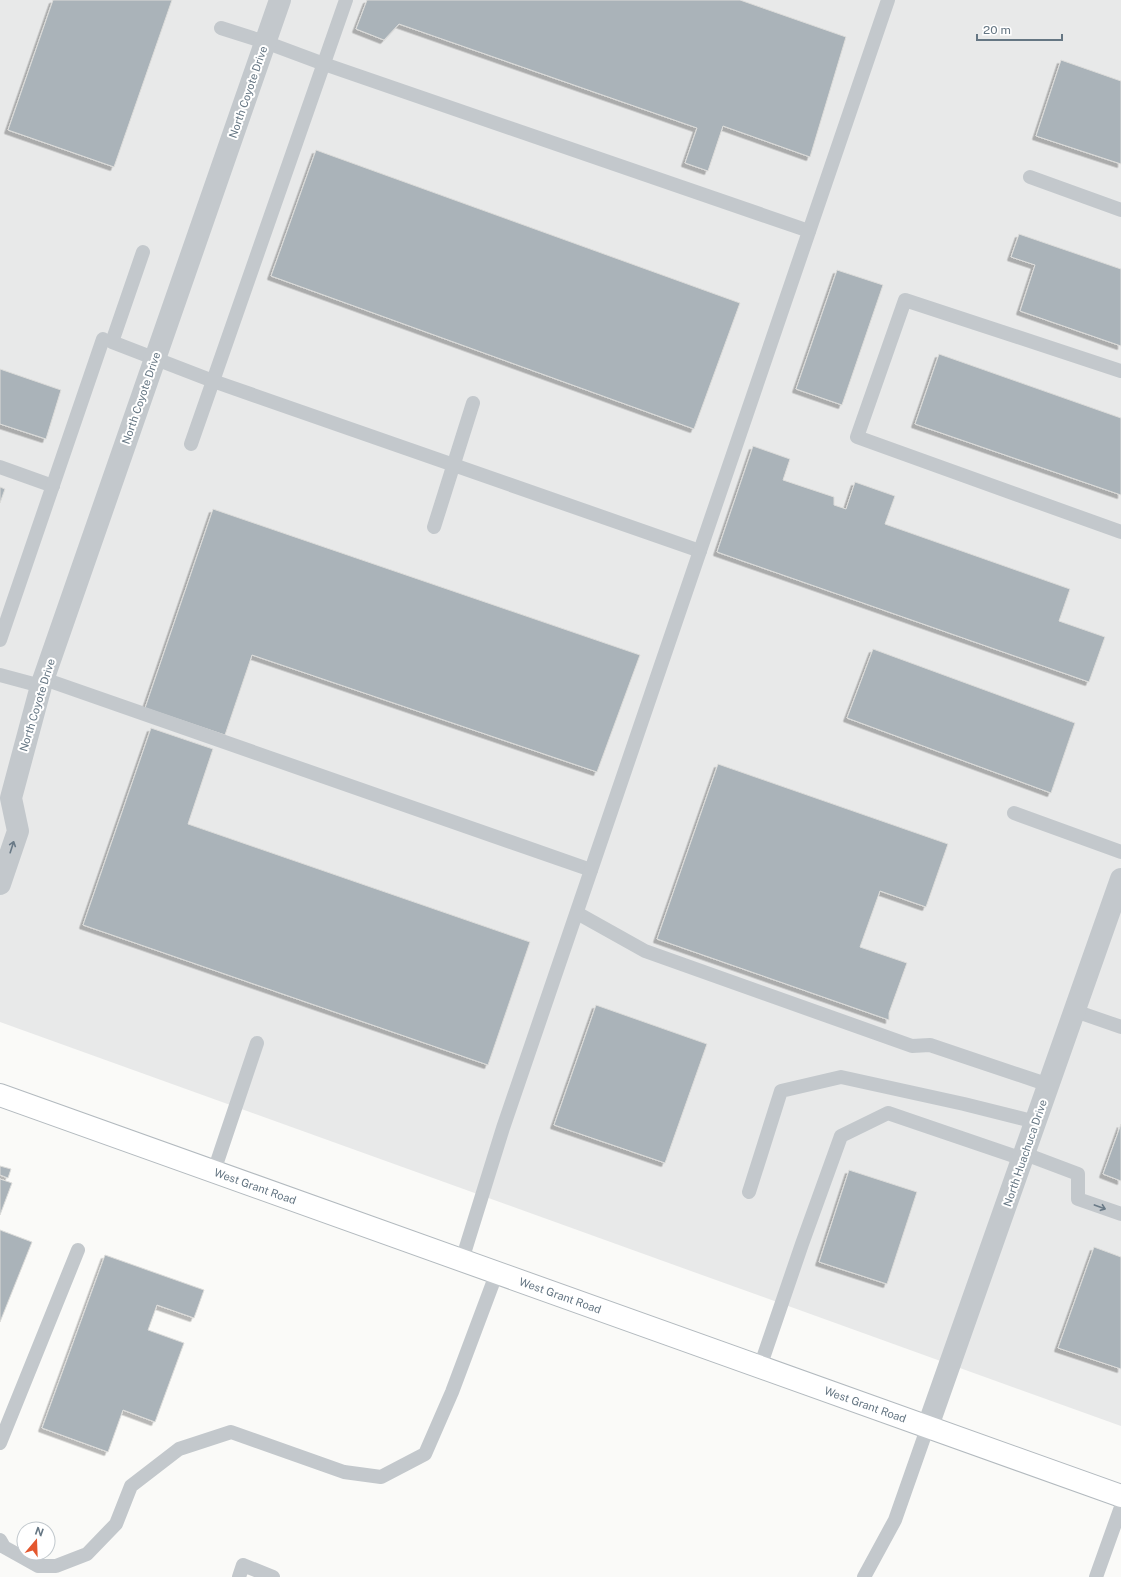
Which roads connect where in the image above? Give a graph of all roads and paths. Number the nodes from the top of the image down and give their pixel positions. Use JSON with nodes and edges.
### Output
{"nodes":[{"id":1,"x":280,"y":0,"type":"edge"},
{"id":2,"x":346,"y":0,"type":"edge"},
{"id":3,"x":888,"y":0,"type":"edge"},
{"id":4,"x":221,"y":28,"type":"dead end"},
{"id":5,"x":265,"y":42,"type":"junction"},
{"id":6,"x":324,"y":64,"type":"junction"},
{"id":7,"x":1030,"y":177,"type":"dead end"},
{"id":8,"x":1121,"y":210,"type":"edge"},
{"id":9,"x":809,"y":231,"type":"junction"},
{"id":10,"x":143,"y":252,"type":"dead end"},
{"id":11,"x":103,"y":339,"type":"dead end"},
{"id":12,"x":155,"y":358,"type":"junction"},
{"id":13,"x":1121,"y":371,"type":"edge"},
{"id":14,"x":213,"y":381,"type":"junction"},
{"id":15,"x":473,"y":403,"type":"dead end"},
{"id":16,"x":192,"y":444,"type":"dead end"},
{"id":17,"x":454,"y":465,"type":"junction"},
{"id":18,"x":0,"y":467,"type":"edge"},
{"id":19,"x":53,"y":486,"type":"junction"},
{"id":20,"x":434,"y":527,"type":"dead end"},
{"id":21,"x":1121,"y":532,"type":"edge"},
{"id":22,"x":700,"y":552,"type":"junction"},
{"id":23,"x":0,"y":640,"type":"edge"},
{"id":24,"x":0,"y":675,"type":"edge"},
{"id":25,"x":43,"y":682,"type":"junction"},
{"id":26,"x":5,"y":803,"type":"edge"},
{"id":27,"x":1014,"y":813,"type":"dead end"},
{"id":28,"x":1121,"y":852,"type":"edge"},
{"id":29,"x":591,"y":870,"type":"junction"},
{"id":30,"x":1121,"y":879,"type":"edge"},
{"id":31,"x":0,"y":884,"type":"edge"},
{"id":32,"x":577,"y":913,"type":"junction"},
{"id":33,"x":1075,"y":1011,"type":"junction"},
{"id":34,"x":1121,"y":1027,"type":"edge"},
{"id":35,"x":257,"y":1043,"type":"dead end"},
{"id":36,"x":1049,"y":1085,"type":"junction"},
{"id":37,"x":0,"y":1095,"type":"edge"},
{"id":38,"x":1036,"y":1122,"type":"junction"},
{"id":39,"x":1024,"y":1157,"type":"junction"},
{"id":40,"x":214,"y":1172,"type":"junction"},
{"id":41,"x":749,"y":1192,"type":"dead end"},
{"id":42,"x":1121,"y":1214,"type":"edge"},
{"id":43,"x":78,"y":1250,"type":"dead end"},
{"id":44,"x":462,"y":1260,"type":"junction"},
{"id":45,"x":496,"y":1272,"type":"junction"},
{"id":46,"x":760,"y":1367,"type":"junction"},
{"id":47,"x":928,"y":1426,"type":"junction"},
{"id":48,"x":0,"y":1443,"type":"edge"},
{"id":49,"x":1121,"y":1496,"type":"edge"},
{"id":50,"x":1121,"y":1507,"type":"edge"},
{"id":51,"x":0,"y":1540,"type":"edge"},
{"id":52,"x":239,"y":1577,"type":"edge"},
{"id":53,"x":273,"y":1577,"type":"edge"},
{"id":54,"x":864,"y":1577,"type":"edge"},
{"id":55,"x":1096,"y":1577,"type":"edge"}],
"edges":[{"from":1,"to":5,"type":"street","name":"North Coyote Drive"},
{"from":2,"to":6,"type":"lane"},
{"from":3,"to":9,"type":"lane"},
{"from":4,"to":5,"type":"lane"},
{"from":5,"to":6,"type":"lane"},
{"from":5,"to":12,"type":"street","name":"North Coyote Drive"},
{"from":6,"to":9,"type":"lane"},
{"from":6,"to":14,"type":"lane"},
{"from":7,"to":8,"type":"lane"},
{"from":9,"to":22,"type":"lane"},
{"from":10,"to":12,"type":"lane"},
{"from":11,"to":19,"type":"lane"},
{"from":12,"to":14,"type":"lane"},
{"from":12,"to":25,"type":"street","name":"North Coyote Drive"},
{"from":13,"to":21,"type":"lane"},
{"from":14,"to":16,"type":"lane"},
{"from":14,"to":17,"type":"lane"},
{"from":15,"to":17,"type":"lane"},
{"from":17,"to":20,"type":"lane"},
{"from":17,"to":22,"type":"lane"},
{"from":18,"to":19,"type":"lane"},
{"from":19,"to":23,"type":"lane"},
{"from":22,"to":29,"type":"lane"},
{"from":24,"to":25,"type":"lane"},
{"from":25,"to":26,"type":"street","name":"North Coyote Drive"},
{"from":25,"to":29,"type":"lane"},
{"from":31,"to":26,"type":"street","name":"North Coyote Drive","one_way":true},
{"from":27,"to":28,"type":"lane"},
{"from":29,"to":32,"type":"lane"},
{"from":30,"to":33,"type":"street","name":"North Huachuca Drive"},
{"from":32,"to":36,"type":"lane"},
{"from":32,"to":44,"type":"lane"},
{"from":33,"to":34,"type":"lane"},
{"from":33,"to":36,"type":"street","name":"North Huachuca Drive"},
{"from":35,"to":40,"type":"lane"},
{"from":36,"to":38,"type":"street","name":"North Huachuca Drive"},
{"from":37,"to":40,"type":"main road","name":"West Grant Road"},
{"from":38,"to":39,"type":"street","name":"North Huachuca Drive"},
{"from":38,"to":41,"type":"lane"},
{"from":39,"to":42,"type":"lane","one_way":true},
{"from":39,"to":46,"type":"lane"},
{"from":39,"to":47,"type":"street","name":"North Huachuca Drive"},
{"from":40,"to":44,"type":"main road","name":"West Grant Road"},
{"from":43,"to":48,"type":"lane"},
{"from":44,"to":45,"type":"main road","name":"West Grant Road"},
{"from":45,"to":46,"type":"main road","name":"West Grant Road"},
{"from":45,"to":51,"type":"lane"},
{"from":46,"to":47,"type":"main road","name":"West Grant Road"},
{"from":47,"to":49,"type":"main road","name":"West Grant Road"},
{"from":47,"to":54,"type":"lane"},
{"from":50,"to":55,"type":"lane"},
{"from":52,"to":53,"type":"lane"}]}
